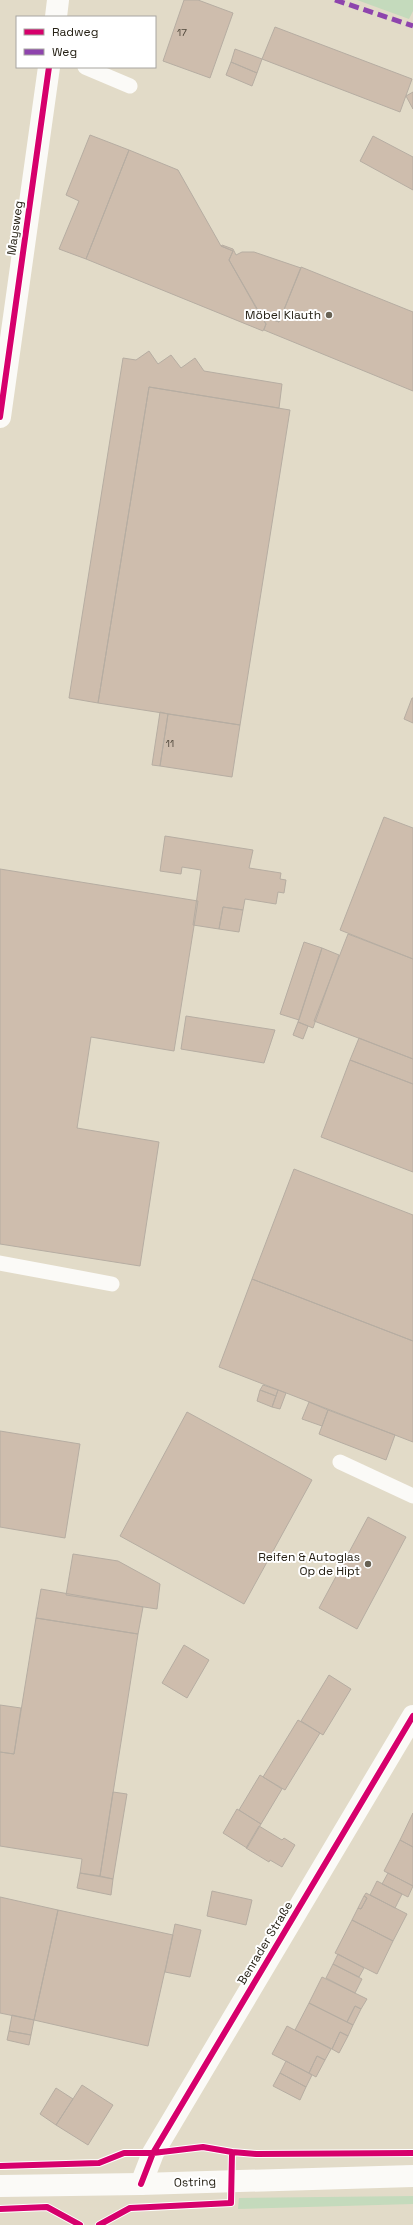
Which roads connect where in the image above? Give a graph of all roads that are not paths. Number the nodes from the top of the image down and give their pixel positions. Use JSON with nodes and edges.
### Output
{"nodes":[{"id":1,"x":58,"y":0,"type":"edge"},
{"id":2,"x":56,"y":16,"type":"edge"},
{"id":3,"x":48,"y":68,"type":"edge"},
{"id":4,"x":87,"y":68,"type":"edge"},
{"id":5,"x":130,"y":86,"type":"dead end"},
{"id":6,"x":0,"y":416,"type":"edge"},
{"id":7,"x":0,"y":1263,"type":"edge"},
{"id":8,"x":112,"y":1284,"type":"dead end"},
{"id":9,"x":340,"y":1462,"type":"dead end"},
{"id":10,"x":413,"y":1496,"type":"edge"},
{"id":11,"x":413,"y":1716,"type":"edge"},
{"id":12,"x":413,"y":2176,"type":"edge"},
{"id":13,"x":141,"y":2184,"type":"junction"},
{"id":14,"x":0,"y":2186,"type":"edge"}],
"edges":[{"from":1,"to":2,"type":"street"},
{"from":3,"to":6,"type":"street","name":"Maysweg"},
{"from":4,"to":5,"type":"lane"},
{"from":7,"to":8,"type":"lane"},
{"from":9,"to":10,"type":"lane"},
{"from":11,"to":13,"type":"street","name":"Benrader Straße"},
{"from":12,"to":13,"type":"street","name":"Ostring"},
{"from":13,"to":14,"type":"street","name":"Ostring"}]}
